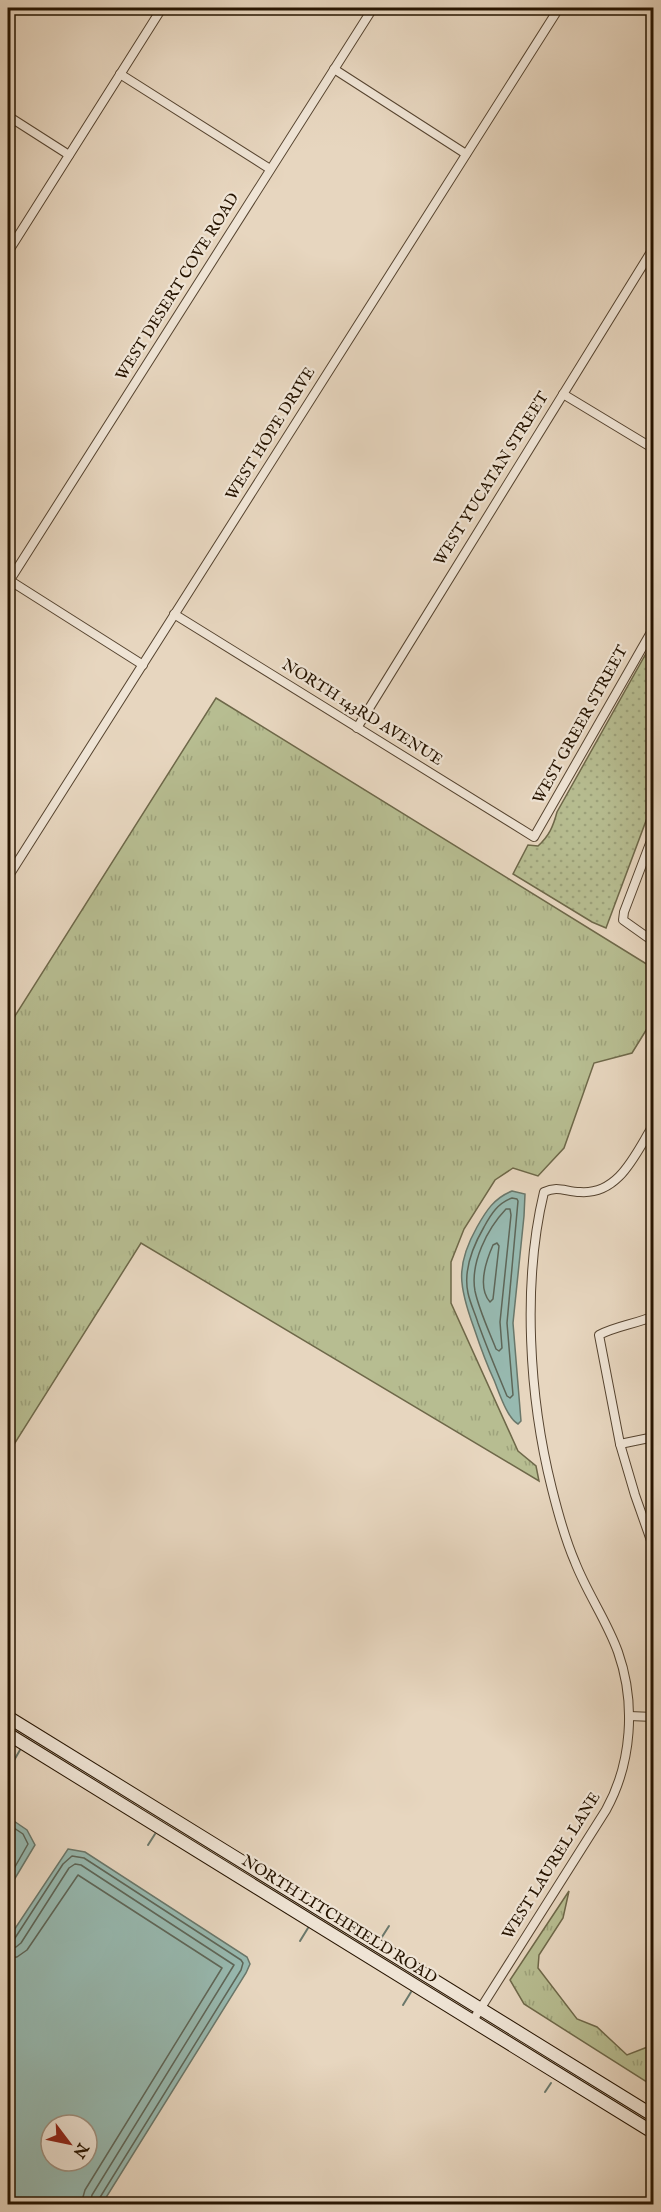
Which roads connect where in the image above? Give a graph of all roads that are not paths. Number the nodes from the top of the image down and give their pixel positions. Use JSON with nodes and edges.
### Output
{"nodes":[{"id":1,"x":162,"y":8,"type":"edge"},
{"id":2,"x":373,"y":8,"type":"edge"},
{"id":3,"x":559,"y":8,"type":"edge"},
{"id":4,"x":334,"y":69,"type":"junction"},
{"id":5,"x":120,"y":74,"type":"junction"},
{"id":6,"x":8,"y":116,"type":"edge"},
{"id":7,"x":466,"y":154,"type":"junction"},
{"id":8,"x":69,"y":155,"type":"junction"},
{"id":9,"x":270,"y":169,"type":"junction"},
{"id":10,"x":654,"y":247,"type":"edge"},
{"id":11,"x":8,"y":252,"type":"edge"},
{"id":12,"x":563,"y":394,"type":"junction"},
{"id":13,"x":654,"y":449,"type":"edge"},
{"id":14,"x":8,"y":581,"type":"edge"},
{"id":15,"x":174,"y":614,"type":"junction"},
{"id":16,"x":654,"y":627,"type":"edge"},
{"id":17,"x":143,"y":664,"type":"junction"},
{"id":18,"x":357,"y":728,"type":"junction"},
{"id":19,"x":654,"y":833,"type":"edge"},
{"id":20,"x":534,"y":837,"type":"joint"},
{"id":21,"x":8,"y":877,"type":"edge"},
{"id":22,"x":654,"y":942,"type":"edge"},
{"id":23,"x":654,"y":1124,"type":"edge"},
{"id":24,"x":654,"y":1316,"type":"edge"},
{"id":25,"x":654,"y":1437,"type":"edge"},
{"id":26,"x":620,"y":1444,"type":"junction"},
{"id":27,"x":654,"y":1549,"type":"edge"},
{"id":28,"x":628,"y":1716,"type":"junction"},
{"id":29,"x":8,"y":1717,"type":"edge"},
{"id":30,"x":654,"y":1717,"type":"edge"},
{"id":31,"x":8,"y":1734,"type":"edge"},
{"id":32,"x":480,"y":2010,"type":"junction"},
{"id":33,"x":472,"y":2022,"type":"junction"},
{"id":34,"x":654,"y":2116,"type":"edge"},
{"id":35,"x":654,"y":2133,"type":"edge"}],
"edges":[{"from":1,"to":5,"type":"street"},
{"from":2,"to":4,"type":"street","name":"WEST DESERT COVE ROAD"},
{"from":3,"to":7,"type":"street","name":"WEST HOPE DRIVE"},
{"from":4,"to":7,"type":"street"},
{"from":4,"to":9,"type":"street","name":"WEST DESERT COVE ROAD"},
{"from":5,"to":8,"type":"street"},
{"from":5,"to":9,"type":"street"},
{"from":6,"to":8,"type":"street"},
{"from":7,"to":15,"type":"street","name":"WEST HOPE DRIVE"},
{"from":8,"to":11,"type":"street"},
{"from":9,"to":14,"type":"street","name":"WEST DESERT COVE ROAD"},
{"from":10,"to":12,"type":"street","name":"WEST YUCATAN STREET"},
{"from":12,"to":13,"type":"street"},
{"from":12,"to":18,"type":"street","name":"WEST YUCATAN STREET"},
{"from":14,"to":17,"type":"street"},
{"from":15,"to":17,"type":"street","name":"WEST HOPE DRIVE"},
{"from":15,"to":18,"type":"street","name":"NORTH 143RD AVENUE"},
{"from":16,"to":20,"type":"street","name":"WEST GREER STREET"},
{"from":17,"to":21,"type":"street","name":"WEST HOPE DRIVE"},
{"from":18,"to":20,"type":"street","name":"NORTH 143RD AVENUE"},
{"from":19,"to":22,"type":"street"},
{"from":23,"to":28,"type":"street","name":"WEST LAUREL LANE"},
{"from":24,"to":26,"type":"street"},
{"from":25,"to":26,"type":"street"},
{"from":26,"to":27,"type":"street"},
{"from":28,"to":30,"type":"street"},
{"from":28,"to":32,"type":"street","name":"WEST LAUREL LANE"},
{"from":29,"to":32,"type":"main road","name":"NORTH LITCHFIELD ROAD"},
{"from":31,"to":33,"type":"main road","name":"NORTH LITCHFIELD ROAD"},
{"from":32,"to":33,"type":"street","name":"WEST LAUREL LANE"},
{"from":32,"to":34,"type":"main road","name":"NORTH LITCHFIELD ROAD"},
{"from":33,"to":35,"type":"main road","name":"NORTH LITCHFIELD ROAD"}]}
